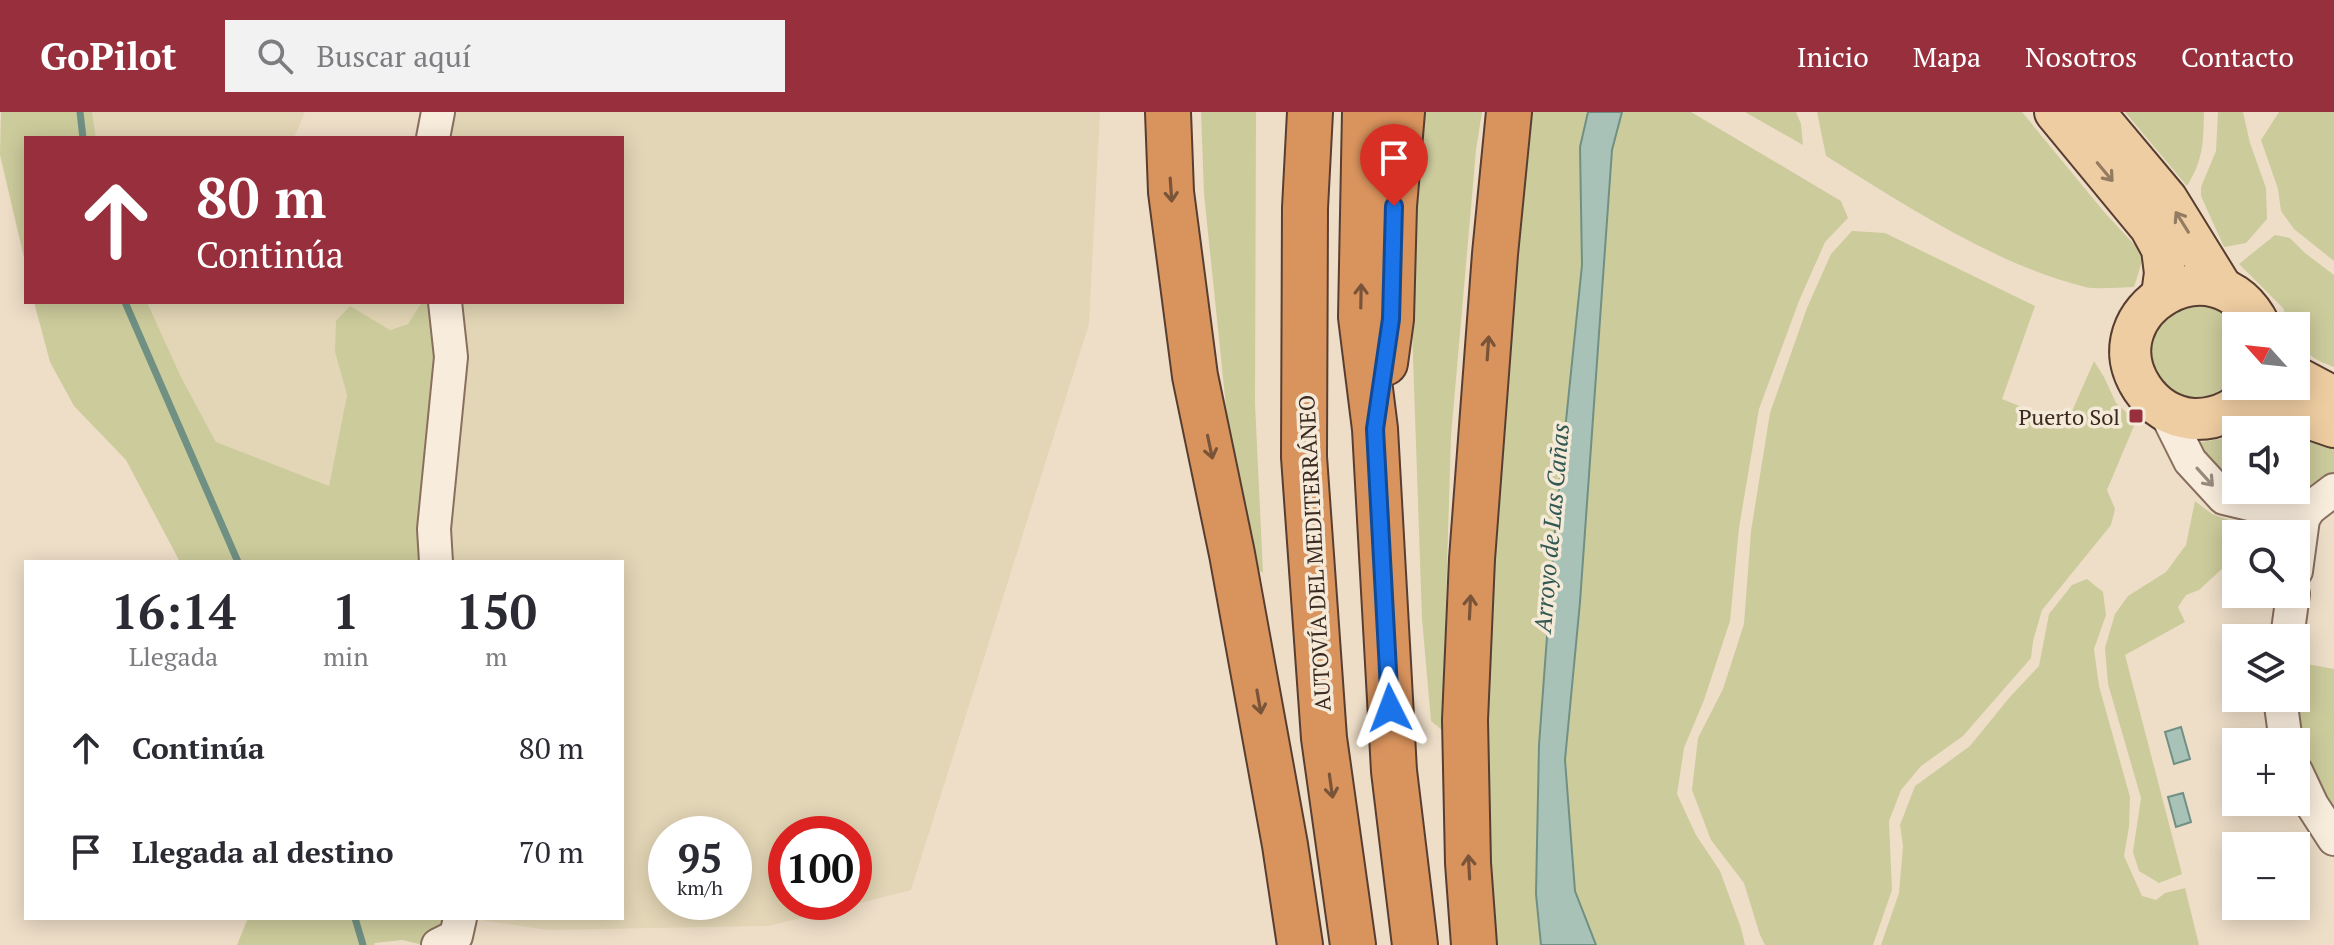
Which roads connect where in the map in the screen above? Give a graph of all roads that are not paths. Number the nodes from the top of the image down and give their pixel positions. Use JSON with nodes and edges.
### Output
{"nodes":[{"id":1,"x":438,"y":112,"type":"edge"},
{"id":2,"x":1168,"y":112,"type":"edge"},
{"id":3,"x":1288,"y":112,"type":"edge"},
{"id":4,"x":1310,"y":112,"type":"edge"},
{"id":5,"x":1365,"y":112,"type":"edge"},
{"id":6,"x":1402,"y":112,"type":"edge"},
{"id":7,"x":1509,"y":112,"type":"edge"},
{"id":8,"x":2055,"y":112,"type":"edge"},
{"id":9,"x":2094,"y":112,"type":"edge"},
{"id":10,"x":433,"y":136,"type":"edge"},
{"id":11,"x":2222,"y":288,"type":"junction"},
{"id":12,"x":2162,"y":295,"type":"junction"},
{"id":13,"x":445,"y":304,"type":"edge"},
{"id":14,"x":2252,"y":312,"type":"edge"},
{"id":15,"x":2310,"y":384,"type":"edge"},
{"id":16,"x":2334,"y":397,"type":"edge"},
{"id":17,"x":2242,"y":400,"type":"edge"},
{"id":18,"x":2261,"y":400,"type":"edge"},
{"id":19,"x":2165,"y":411,"type":"junction"},
{"id":20,"x":2334,"y":427,"type":"edge"},
{"id":21,"x":1375,"y":429,"type":"junction"},
{"id":22,"x":1304,"y":457,"type":"junction"},
{"id":23,"x":2321,"y":500,"type":"edge"},
{"id":24,"x":2303,"y":520,"type":"edge"},
{"id":25,"x":436,"y":560,"type":"edge"},
{"id":26,"x":2310,"y":801,"type":"edge"},
{"id":27,"x":2334,"y":839,"type":"edge"},
{"id":28,"x":460,"y":920,"type":"edge"},
{"id":29,"x":438,"y":945,"type":"edge"},
{"id":30,"x":1300,"y":945,"type":"edge"},
{"id":31,"x":1353,"y":945,"type":"edge"},
{"id":32,"x":1415,"y":945,"type":"edge"},
{"id":33,"x":1474,"y":945,"type":"edge"}],
"edges":[{"from":1,"to":10,"type":"street"},
{"from":2,"to":30,"type":"highway","one_way":true},
{"from":3,"to":22,"type":"highway"},
{"from":4,"to":22,"type":"highway","name":"AUTOVÍA DEL MEDITERRÁNEO"},
{"from":21,"to":5,"type":"highway","one_way":true},
{"from":6,"to":21,"type":"highway"},
{"from":33,"to":7,"type":"highway","one_way":true},
{"from":8,"to":12,"type":"main road","one_way":true},
{"from":11,"to":9,"type":"main road","one_way":true},
{"from":11,"to":12,"type":"main road"},
{"from":11,"to":14,"type":"main road"},
{"from":12,"to":19,"type":"main road"},
{"from":13,"to":25,"type":"street"},
{"from":15,"to":16,"type":"main road"},
{"from":17,"to":19,"type":"main road"},
{"from":18,"to":20,"type":"main road"},
{"from":19,"to":23,"type":"street","one_way":true},
{"from":21,"to":32,"type":"highway"},
{"from":22,"to":31,"type":"highway","name":"AUTOVÍA DEL MEDITERRÁNEO","one_way":true},
{"from":23,"to":24,"type":"street"},
{"from":26,"to":27,"type":"street"},
{"from":28,"to":29,"type":"street"}]}
